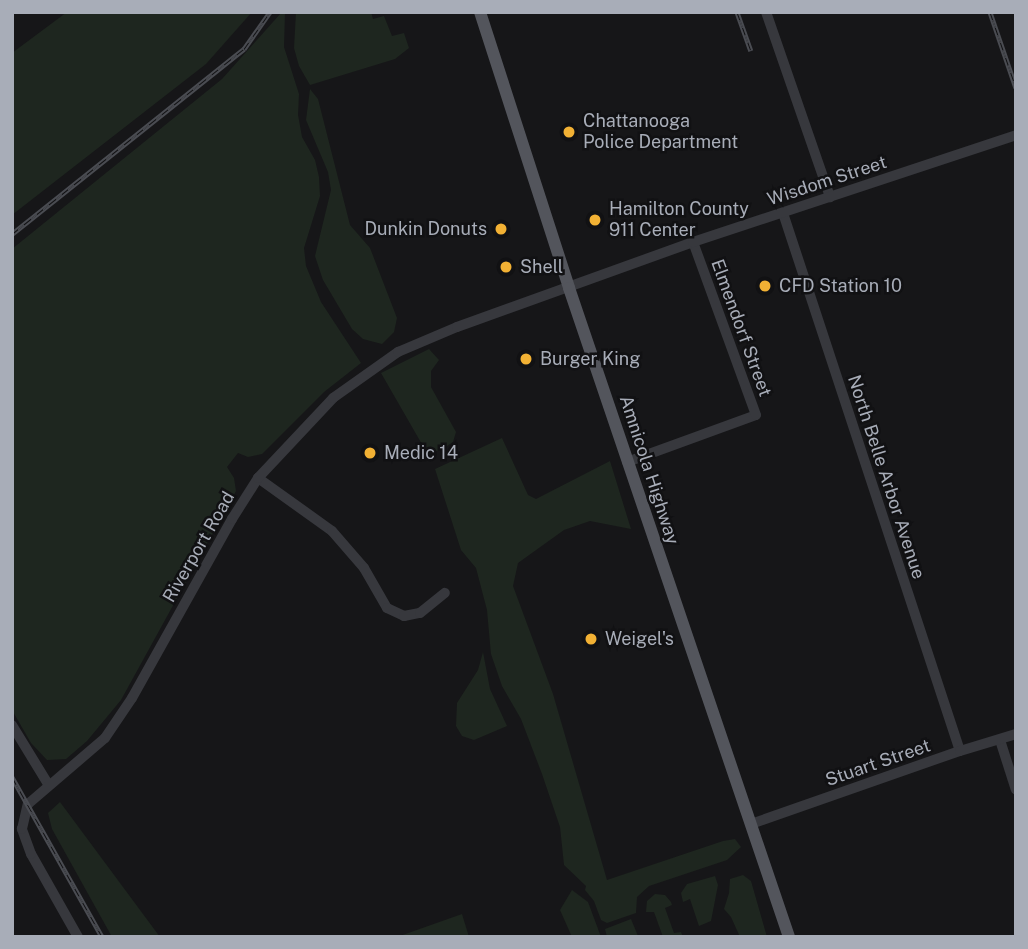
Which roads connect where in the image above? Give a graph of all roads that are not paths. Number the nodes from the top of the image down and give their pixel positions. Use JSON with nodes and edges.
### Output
{"nodes":[{"id":1,"x":480,"y":12,"type":"edge"},
{"id":2,"x":766,"y":12,"type":"edge"},
{"id":3,"x":1016,"y":135,"type":"edge"},
{"id":4,"x":830,"y":197,"type":"junction"},
{"id":5,"x":783,"y":213,"type":"junction"},
{"id":6,"x":693,"y":242,"type":"junction"},
{"id":7,"x":569,"y":288,"type":"junction"},
{"id":8,"x":628,"y":461,"type":"junction"},
{"id":9,"x":258,"y":478,"type":"junction"},
{"id":10,"x":445,"y":593,"type":"dead end"},
{"id":11,"x":12,"y":725,"type":"edge"},
{"id":12,"x":1016,"y":734,"type":"edge"},
{"id":13,"x":1000,"y":740,"type":"junction"},
{"id":14,"x":960,"y":751,"type":"junction"},
{"id":15,"x":48,"y":784,"type":"junction"},
{"id":16,"x":1016,"y":790,"type":"edge"},
{"id":17,"x":751,"y":824,"type":"junction"},
{"id":18,"x":78,"y":937,"type":"edge"},
{"id":19,"x":789,"y":937,"type":"edge"}],
"edges":[{"from":1,"to":7,"type":"main road","name":"Amnicola Highway"},
{"from":2,"to":4,"type":"street"},
{"from":3,"to":4,"type":"street","name":"Wisdom Street"},
{"from":4,"to":5,"type":"street","name":"Wisdom Street"},
{"from":5,"to":6,"type":"street","name":"Wisdom Street"},
{"from":5,"to":14,"type":"street","name":"North Belle Arbor Avenue"},
{"from":6,"to":7,"type":"street","name":"Wisdom Street"},
{"from":6,"to":8,"type":"street","name":"Elmendorf Street"},
{"from":7,"to":8,"type":"main road","name":"Amnicola Highway"},
{"from":7,"to":9,"type":"street","name":"Riverport Road"},
{"from":8,"to":17,"type":"main road","name":"Amnicola Highway"},
{"from":9,"to":10,"type":"street"},
{"from":9,"to":15,"type":"street","name":"Riverport Road"},
{"from":11,"to":15,"type":"street"},
{"from":12,"to":13,"type":"street","name":"Stuart Street"},
{"from":13,"to":14,"type":"street","name":"Stuart Street"},
{"from":13,"to":16,"type":"street"},
{"from":14,"to":17,"type":"street","name":"Stuart Street"},
{"from":15,"to":18,"type":"street","name":"Riverport Road"},
{"from":17,"to":19,"type":"main road","name":"Amnicola Highway"}]}
